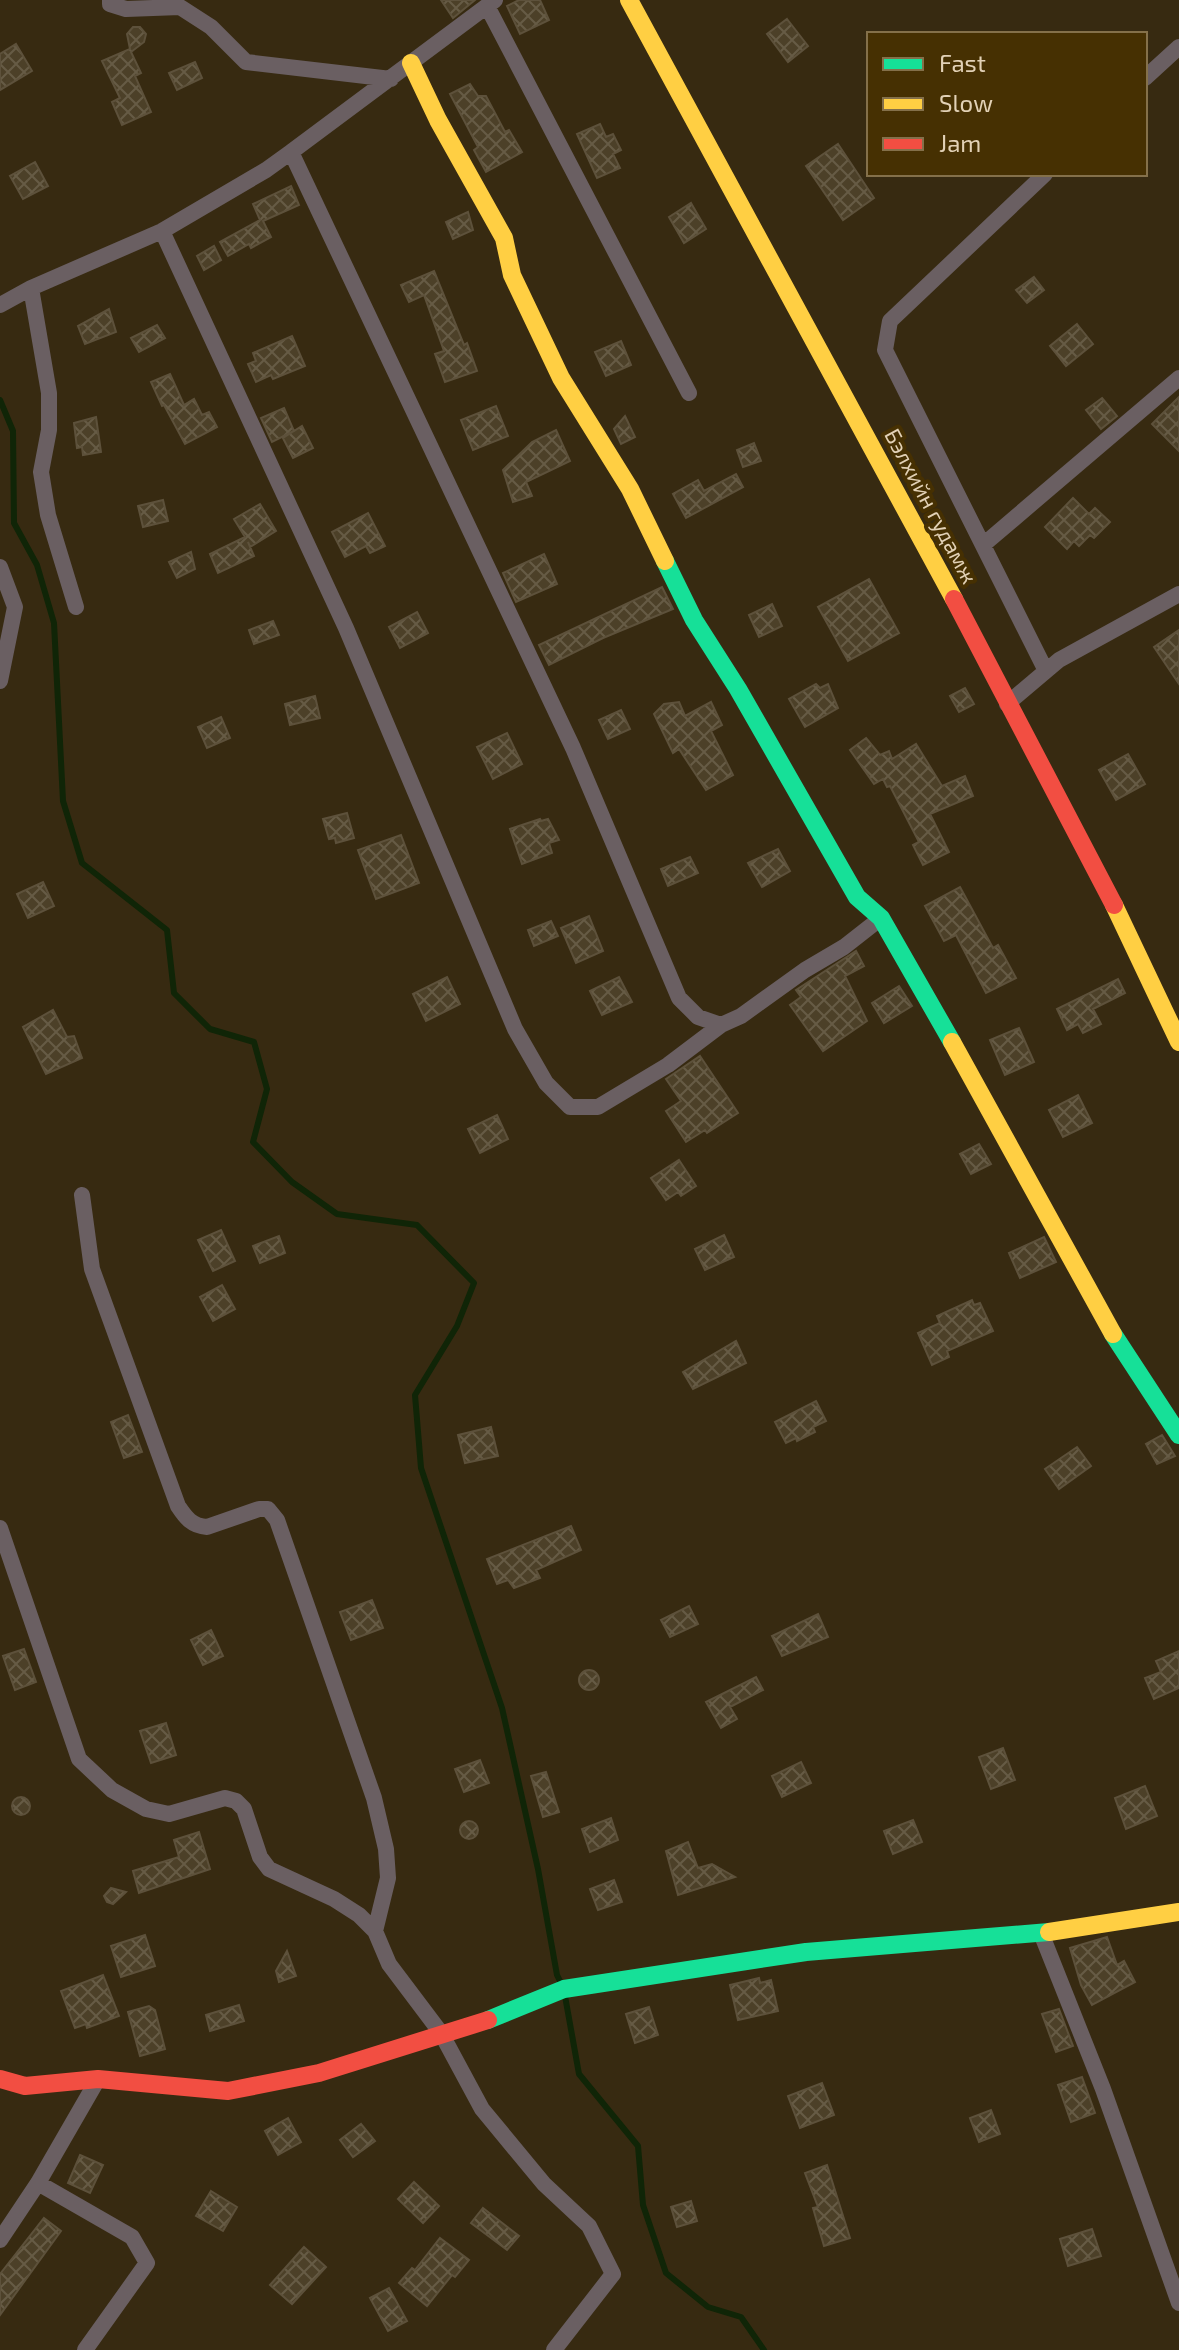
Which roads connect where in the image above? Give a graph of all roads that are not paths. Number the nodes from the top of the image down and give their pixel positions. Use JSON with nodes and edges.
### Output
{"nodes":[{"id":1,"x":110,"y":0,"type":"edge"},
{"id":2,"x":629,"y":0,"type":"edge"},
{"id":3,"x":491,"y":3,"type":"edge"},
{"id":4,"x":1179,"y":47,"type":"edge"},
{"id":5,"x":411,"y":63,"type":"junction"},
{"id":6,"x":1147,"y":76,"type":"edge"},
{"id":7,"x":391,"y":79,"type":"junction"},
{"id":8,"x":291,"y":152,"type":"junction"},
{"id":9,"x":1043,"y":176,"type":"edge"},
{"id":10,"x":162,"y":231,"type":"junction"},
{"id":11,"x":31,"y":288,"type":"junction"},
{"id":12,"x":0,"y":305,"type":"edge"},
{"id":13,"x":1179,"y":378,"type":"edge"},
{"id":14,"x":689,"y":393,"type":"dead end"},
{"id":15,"x":983,"y":545,"type":"junction"},
{"id":16,"x":0,"y":567,"type":"edge"},
{"id":17,"x":1179,"y":594,"type":"edge"},
{"id":18,"x":76,"y":607,"type":"dead end"},
{"id":19,"x":1046,"y":671,"type":"junction"},
{"id":20,"x":0,"y":681,"type":"edge"},
{"id":21,"x":1007,"y":704,"type":"junction"},
{"id":22,"x":881,"y":918,"type":"junction"},
{"id":23,"x":721,"y":1025,"type":"junction"},
{"id":24,"x":1179,"y":1042,"type":"edge"},
{"id":25,"x":82,"y":1195,"type":"dead end"},
{"id":26,"x":1179,"y":1435,"type":"edge"},
{"id":27,"x":0,"y":1528,"type":"edge"},
{"id":28,"x":1179,"y":1912,"type":"edge"},
{"id":29,"x":375,"y":1931,"type":"junction"},
{"id":30,"x":1041,"y":1933,"type":"junction"},
{"id":31,"x":441,"y":2033,"type":"junction"},
{"id":32,"x":0,"y":2079,"type":"edge"},
{"id":33,"x":98,"y":2079,"type":"junction"},
{"id":34,"x":38,"y":2183,"type":"junction"},
{"id":35,"x":0,"y":2240,"type":"edge"},
{"id":36,"x":1179,"y":2303,"type":"edge"},
{"id":37,"x":85,"y":2350,"type":"edge"},
{"id":38,"x":554,"y":2350,"type":"edge"}],
"edges":[{"from":1,"to":7,"type":"street"},
{"from":2,"to":21,"type":"street","name":"Бэлхийн гудамж"},
{"from":3,"to":5,"type":"street"},
{"from":3,"to":14,"type":"street"},
{"from":4,"to":6,"type":"street"},
{"from":5,"to":7,"type":"street"},
{"from":5,"to":22,"type":"street"},
{"from":7,"to":8,"type":"street"},
{"from":8,"to":10,"type":"street"},
{"from":8,"to":23,"type":"street"},
{"from":9,"to":15,"type":"street"},
{"from":10,"to":11,"type":"street"},
{"from":10,"to":23,"type":"street"},
{"from":11,"to":12,"type":"street"},
{"from":11,"to":18,"type":"street"},
{"from":13,"to":15,"type":"street"},
{"from":15,"to":19,"type":"street"},
{"from":16,"to":20,"type":"street"},
{"from":17,"to":19,"type":"street"},
{"from":19,"to":21,"type":"street"},
{"from":21,"to":24,"type":"street","name":"Бэлхийн гудамж"},
{"from":22,"to":23,"type":"street"},
{"from":22,"to":26,"type":"street"},
{"from":25,"to":29,"type":"street"},
{"from":27,"to":29,"type":"street"},
{"from":28,"to":30,"type":"street"},
{"from":29,"to":31,"type":"street"},
{"from":30,"to":31,"type":"street"},
{"from":30,"to":36,"type":"street"},
{"from":31,"to":33,"type":"street"},
{"from":31,"to":38,"type":"street"},
{"from":32,"to":33,"type":"street"},
{"from":33,"to":34,"type":"street"},
{"from":34,"to":35,"type":"street"},
{"from":34,"to":37,"type":"street"}]}
